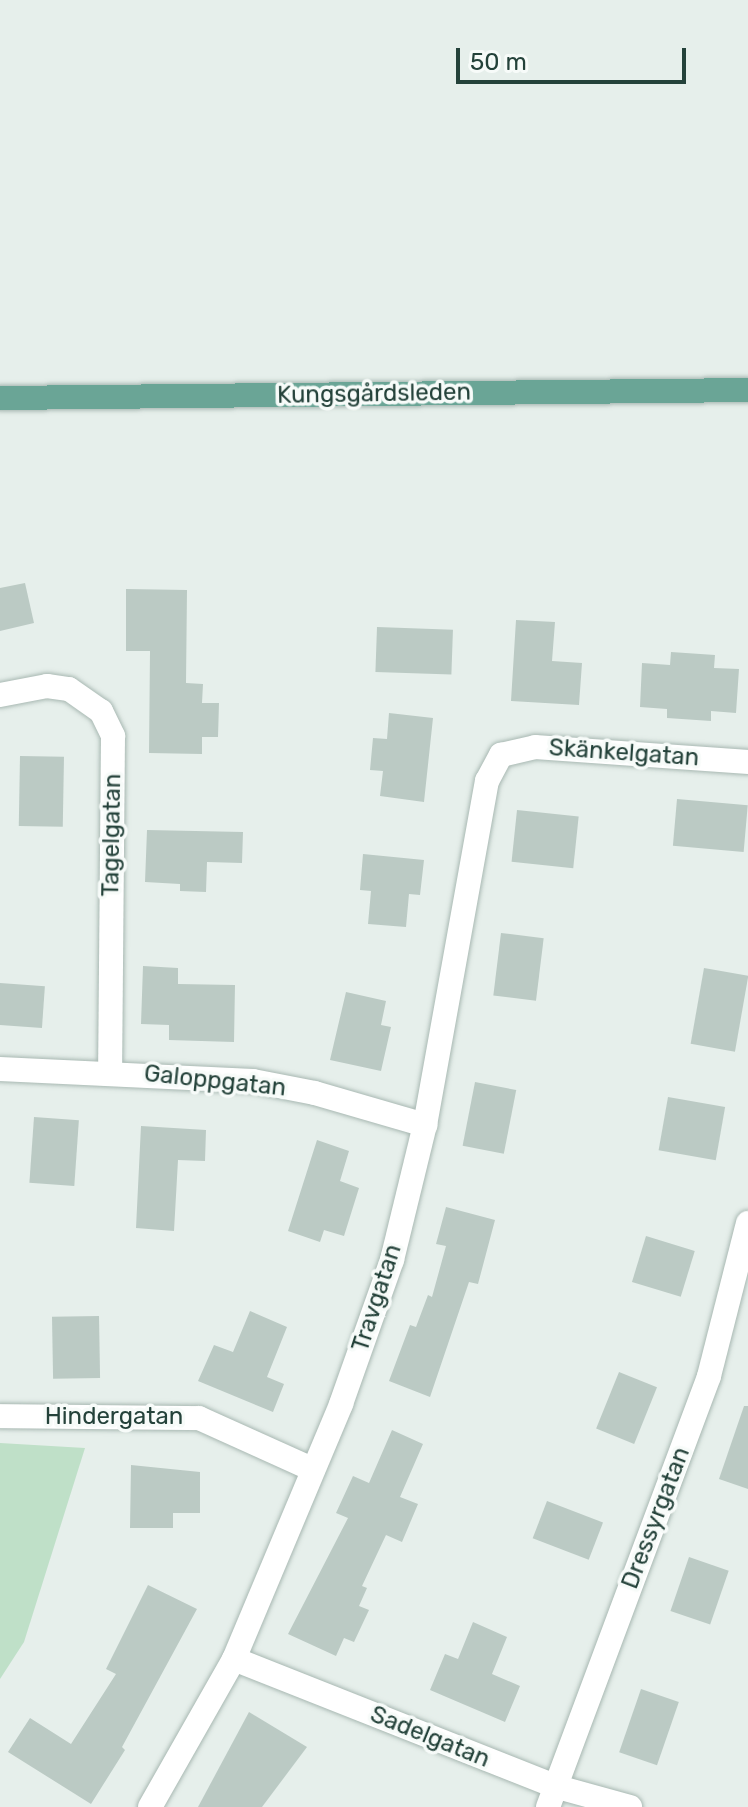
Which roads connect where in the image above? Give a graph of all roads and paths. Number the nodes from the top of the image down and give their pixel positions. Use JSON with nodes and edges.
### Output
{"nodes":[{"id":1,"x":748,"y":390,"type":"edge"},
{"id":2,"x":0,"y":398,"type":"edge"},
{"id":3,"x":0,"y":695,"type":"edge"},
{"id":4,"x":501,"y":755,"type":"joint"},
{"id":5,"x":748,"y":762,"type":"edge"},
{"id":6,"x":0,"y":1069,"type":"edge"},
{"id":7,"x":110,"y":1072,"type":"junction"},
{"id":8,"x":425,"y":1125,"type":"junction"},
{"id":9,"x":748,"y":1223,"type":"edge"},
{"id":10,"x":0,"y":1416,"type":"edge"},
{"id":11,"x":312,"y":1469,"type":"junction"},
{"id":12,"x":234,"y":1659,"type":"junction"},
{"id":13,"x":551,"y":1796,"type":"edge"},
{"id":14,"x":150,"y":1807,"type":"edge"},
{"id":15,"x":630,"y":1807,"type":"edge"}],
"edges":[{"from":1,"to":2,"type":"main road","name":"Kungsgårdsleden"},
{"from":3,"to":7,"type":"street","name":"Tagelgatan"},
{"from":4,"to":5,"type":"street","name":"Skänkelgatan"},
{"from":4,"to":8,"type":"street","name":"Travgatan"},
{"from":6,"to":7,"type":"street","name":"Galoppgatan"},
{"from":7,"to":8,"type":"street","name":"Galoppgatan"},
{"from":8,"to":11,"type":"street","name":"Travgatan"},
{"from":9,"to":13,"type":"street","name":"Dressyrgatan"},
{"from":10,"to":11,"type":"street","name":"Hindergatan"},
{"from":11,"to":12,"type":"street","name":"Travgatan"},
{"from":12,"to":13,"type":"street","name":"Sadelgatan"},
{"from":12,"to":14,"type":"street","name":"Travgatan"},
{"from":13,"to":15,"type":"street","name":"Sadelgatan"}]}
